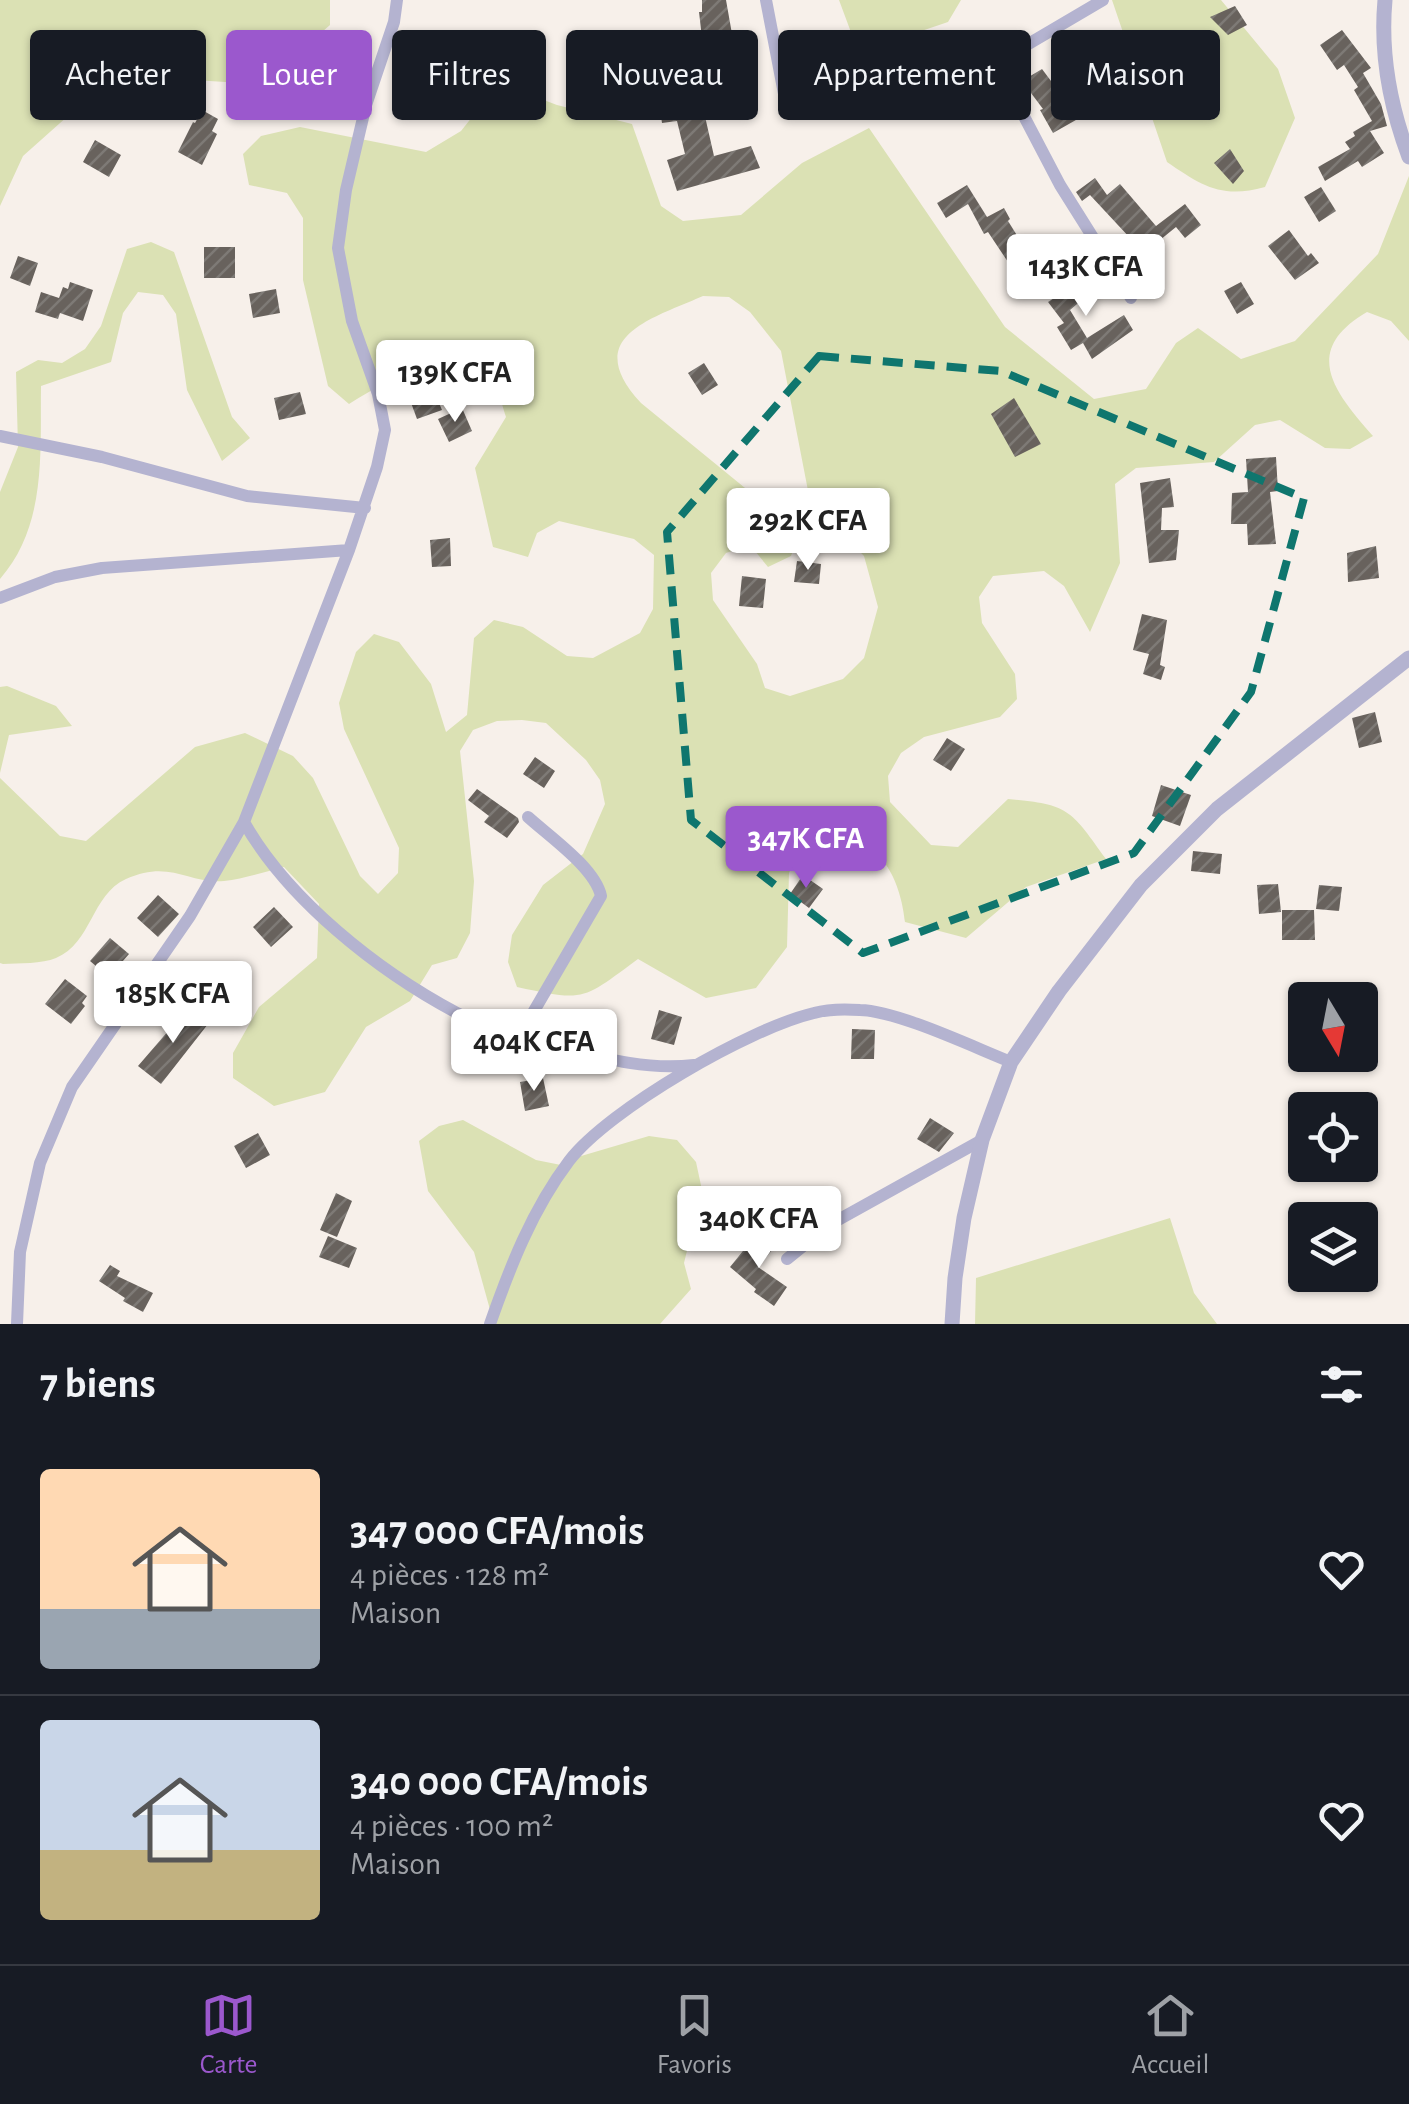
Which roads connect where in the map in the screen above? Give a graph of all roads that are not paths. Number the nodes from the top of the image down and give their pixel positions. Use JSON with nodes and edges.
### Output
{"nodes":[{"id":1,"x":396,"y":0,"type":"edge"},
{"id":2,"x":766,"y":0,"type":"edge"},
{"id":3,"x":1103,"y":0,"type":"edge"},
{"id":4,"x":1385,"y":0,"type":"edge"},
{"id":5,"x":1031,"y":42,"type":"edge"},
{"id":6,"x":778,"y":73,"type":"edge"},
{"id":7,"x":1026,"y":120,"type":"edge"},
{"id":8,"x":1409,"y":157,"type":"edge"},
{"id":9,"x":1131,"y":298,"type":"dead end"},
{"id":10,"x":0,"y":436,"type":"edge"},
{"id":11,"x":364,"y":508,"type":"junction"},
{"id":12,"x":349,"y":550,"type":"junction"},
{"id":13,"x":0,"y":598,"type":"edge"},
{"id":14,"x":1409,"y":658,"type":"edge"},
{"id":15,"x":528,"y":817,"type":"dead end"},
{"id":16,"x":244,"y":822,"type":"junction"},
{"id":17,"x":260,"y":850,"type":"junction"},
{"id":18,"x":224,"y":860,"type":"junction"},
{"id":19,"x":520,"y":1035,"type":"junction"},
{"id":20,"x":1010,"y":1062,"type":"junction"},
{"id":21,"x":701,"y":1064,"type":"junction"},
{"id":22,"x":982,"y":1140,"type":"junction"},
{"id":23,"x":787,"y":1259,"type":"dead end"},
{"id":24,"x":18,"y":1324,"type":"edge"},
{"id":25,"x":490,"y":1324,"type":"edge"},
{"id":26,"x":952,"y":1324,"type":"edge"}],
"edges":[{"from":1,"to":11,"type":"street"},
{"from":2,"to":6,"type":"street"},
{"from":3,"to":5,"type":"street"},
{"from":4,"to":8,"type":"street"},
{"from":7,"to":9,"type":"street"},
{"from":10,"to":11,"type":"street"},
{"from":11,"to":12,"type":"street"},
{"from":12,"to":13,"type":"street"},
{"from":12,"to":16,"type":"street"},
{"from":14,"to":20,"type":"street"},
{"from":15,"to":19,"type":"street"},
{"from":16,"to":17,"type":"street"},
{"from":16,"to":18,"type":"street"},
{"from":17,"to":18,"type":"street"},
{"from":17,"to":19,"type":"street"},
{"from":18,"to":24,"type":"street"},
{"from":19,"to":21,"type":"street"},
{"from":20,"to":21,"type":"street"},
{"from":20,"to":22,"type":"street"},
{"from":21,"to":25,"type":"street"},
{"from":22,"to":23,"type":"street"},
{"from":22,"to":26,"type":"street"}]}
